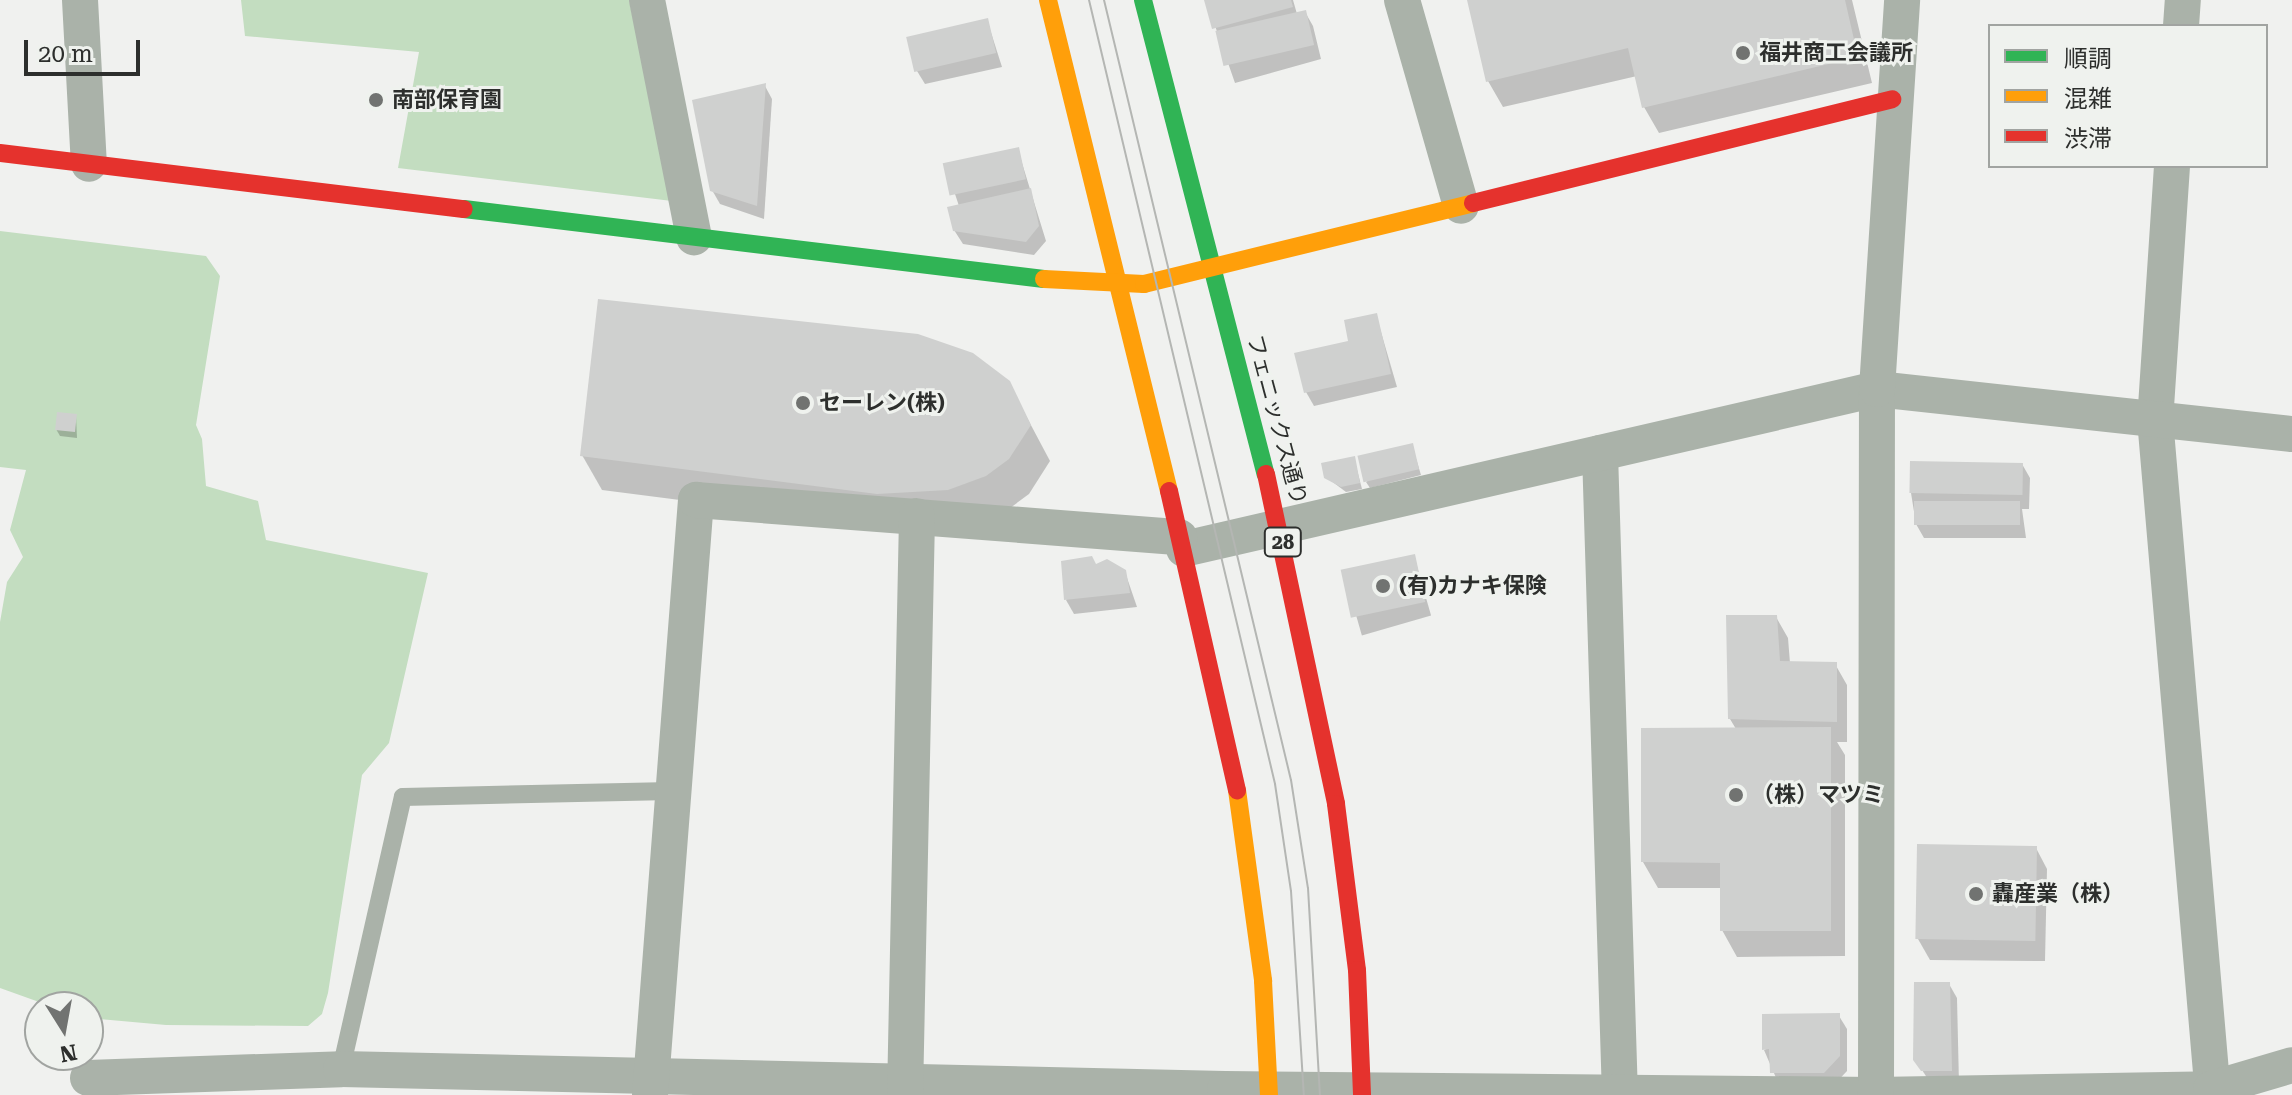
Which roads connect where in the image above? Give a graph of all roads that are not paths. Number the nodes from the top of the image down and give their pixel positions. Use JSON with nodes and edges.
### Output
{"nodes":[{"id":1,"x":80,"y":0,"type":"edge"},
{"id":2,"x":647,"y":0,"type":"edge"},
{"id":3,"x":1048,"y":0,"type":"edge"},
{"id":4,"x":1143,"y":0,"type":"edge"},
{"id":5,"x":1402,"y":0,"type":"edge"},
{"id":6,"x":1902,"y":0,"type":"edge"},
{"id":7,"x":2183,"y":0,"type":"edge"},
{"id":8,"x":2181,"y":24,"type":"edge"},
{"id":9,"x":1892,"y":99,"type":"junction"},
{"id":10,"x":0,"y":153,"type":"edge"},
{"id":11,"x":89,"y":164,"type":"junction"},
{"id":12,"x":2172,"y":168,"type":"edge"},
{"id":13,"x":1461,"y":206,"type":"junction"},
{"id":14,"x":694,"y":237,"type":"junction"},
{"id":15,"x":1211,"y":269,"type":"junction"},
{"id":16,"x":1121,"y":284,"type":"junction"},
{"id":17,"x":1877,"y":389,"type":"junction"},
{"id":18,"x":2155,"y":419,"type":"junction"},
{"id":19,"x":2292,"y":434,"type":"edge"},
{"id":20,"x":1600,"y":453,"type":"junction"},
{"id":21,"x":917,"y":516,"type":"junction"},
{"id":22,"x":1280,"y":527,"type":"junction"},
{"id":23,"x":1182,"y":543,"type":"junction"},
{"id":24,"x":671,"y":791,"type":"junction"},
{"id":25,"x":2292,"y":1065,"type":"edge"},
{"id":26,"x":341,"y":1069,"type":"junction"},
{"id":27,"x":650,"y":1087,"type":"edge"},
{"id":28,"x":905,"y":1089,"type":"edge"},
{"id":29,"x":1269,"y":1092,"type":"edge"},
{"id":30,"x":2212,"y":1092,"type":"edge"},
{"id":31,"x":1362,"y":1093,"type":"edge"},
{"id":32,"x":1620,"y":1094,"type":"edge"},
{"id":33,"x":108,"y":1095,"type":"edge"},
{"id":34,"x":1876,"y":1095,"type":"edge"}],
"edges":[{"from":1,"to":11,"type":"street"},
{"from":2,"to":14,"type":"street"},
{"from":3,"to":16,"type":"main road"},
{"from":4,"to":15,"type":"main road","name":"フェニックス通り","number":"28"},
{"from":5,"to":13,"type":"street"},
{"from":6,"to":9,"type":"street"},
{"from":7,"to":8,"type":"street"},
{"from":9,"to":13,"type":"main road"},
{"from":9,"to":17,"type":"street"},
{"from":10,"to":11,"type":"main road"},
{"from":11,"to":14,"type":"main road"},
{"from":12,"to":18,"type":"street"},
{"from":13,"to":15,"type":"main road"},
{"from":14,"to":16,"type":"main road"},
{"from":15,"to":16,"type":"main road"},
{"from":15,"to":22,"type":"main road","name":"フェニックス通り","number":"28"},
{"from":16,"to":23,"type":"main road"},
{"from":17,"to":18,"type":"street"},
{"from":17,"to":20,"type":"street"},
{"from":17,"to":34,"type":"street"},
{"from":18,"to":19,"type":"street"},
{"from":18,"to":30,"type":"street"},
{"from":20,"to":22,"type":"street"},
{"from":20,"to":32,"type":"street"},
{"from":21,"to":23,"type":"street"},
{"from":21,"to":24,"type":"street"},
{"from":21,"to":28,"type":"street"},
{"from":22,"to":23,"type":"street"},
{"from":22,"to":31,"type":"main road","name":"フェニックス通り","number":"28"},
{"from":23,"to":29,"type":"main road"},
{"from":24,"to":26,"type":"lane"},
{"from":24,"to":27,"type":"street"},
{"from":25,"to":30,"type":"street"},
{"from":26,"to":27,"type":"street"},
{"from":26,"to":33,"type":"street"},
{"from":27,"to":28,"type":"street"},
{"from":28,"to":29,"type":"street"},
{"from":29,"to":31,"type":"street"},
{"from":30,"to":34,"type":"street"},
{"from":31,"to":32,"type":"street"},
{"from":32,"to":34,"type":"street"}]}
